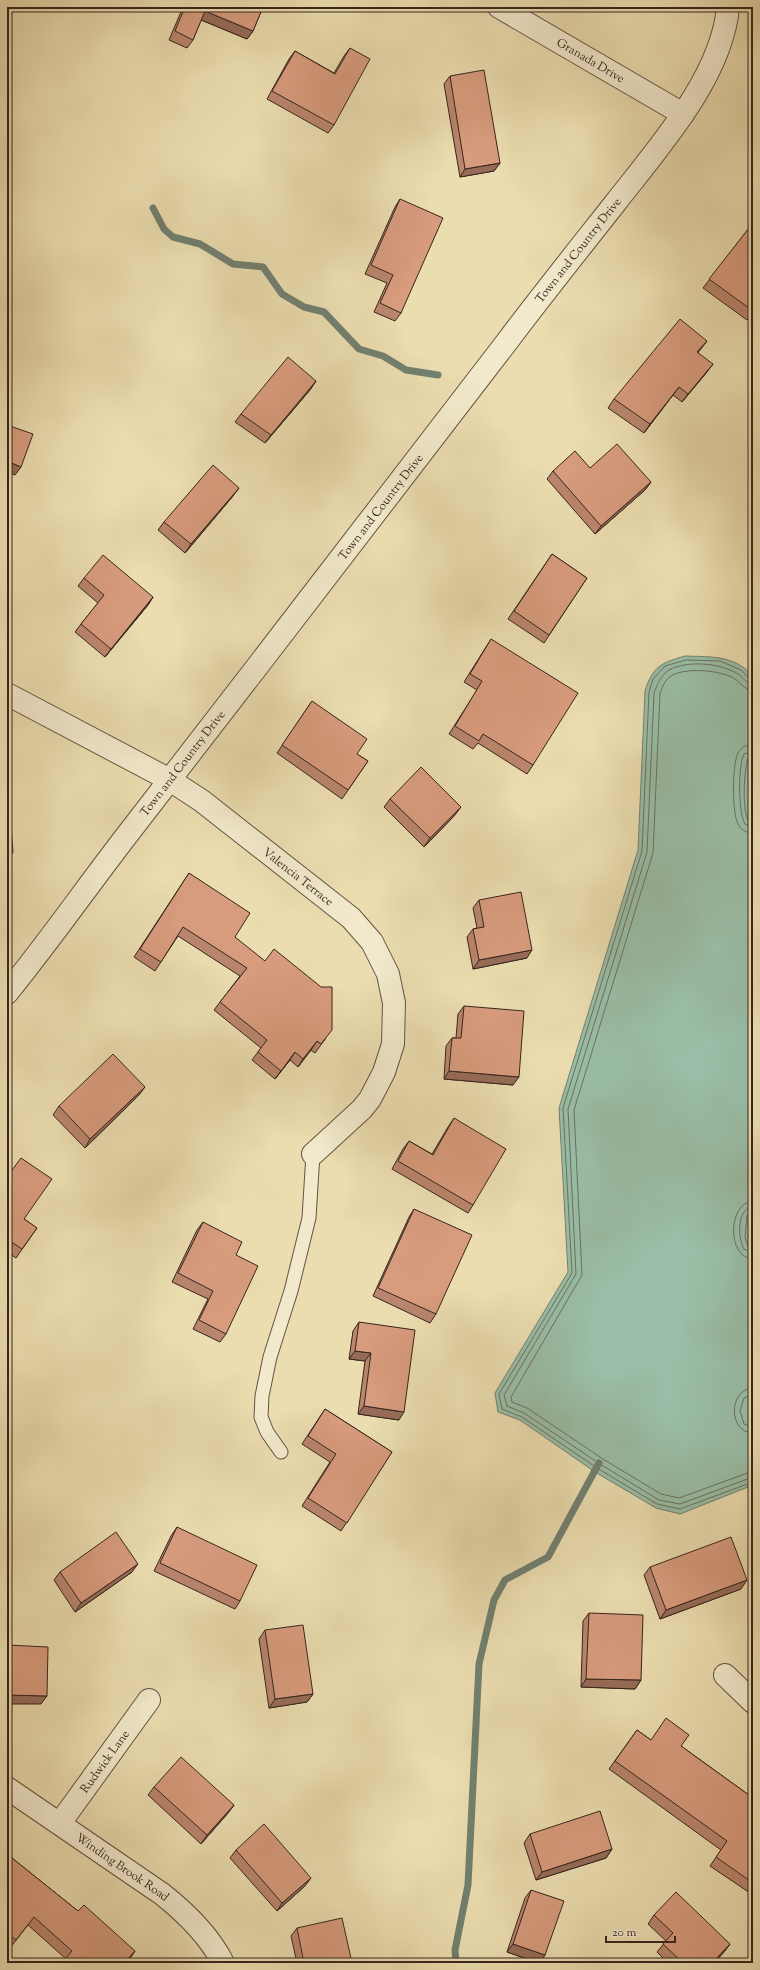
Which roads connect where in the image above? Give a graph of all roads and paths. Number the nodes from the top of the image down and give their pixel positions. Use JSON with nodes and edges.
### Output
{"nodes":[{"id":1,"x":499,"y":7,"type":"edge"},
{"id":2,"x":728,"y":7,"type":"edge"},
{"id":3,"x":683,"y":114,"type":"junction"},
{"id":4,"x":7,"y":694,"type":"edge"},
{"id":5,"x":170,"y":780,"type":"junction"},
{"id":6,"x":7,"y":993,"type":"edge"},
{"id":7,"x":313,"y":1154,"type":"joint"},
{"id":8,"x":281,"y":1452,"type":"dead end"},
{"id":9,"x":725,"y":1675,"type":"dead end"},
{"id":10,"x":149,"y":1700,"type":"dead end"},
{"id":11,"x":753,"y":1702,"type":"edge"},
{"id":12,"x":7,"y":1788,"type":"edge"},
{"id":13,"x":60,"y":1823,"type":"junction"},
{"id":14,"x":223,"y":1963,"type":"edge"}],
"edges":[{"from":1,"to":3,"type":"street","name":"Granada Drive"},
{"from":2,"to":3,"type":"street","name":"Town and Country Drive"},
{"from":3,"to":5,"type":"street","name":"Town and Country Drive"},
{"from":4,"to":5,"type":"street","name":"Valencia Terrace"},
{"from":5,"to":6,"type":"street","name":"Town and Country Drive"},
{"from":5,"to":7,"type":"street","name":"Valencia Terrace"},
{"from":7,"to":8,"type":"lane"},
{"from":9,"to":11,"type":"street"},
{"from":10,"to":13,"type":"street","name":"Rudwick Lane"},
{"from":12,"to":13,"type":"street","name":"Winding Brook Road"},
{"from":13,"to":14,"type":"street","name":"Winding Brook Road"}]}
